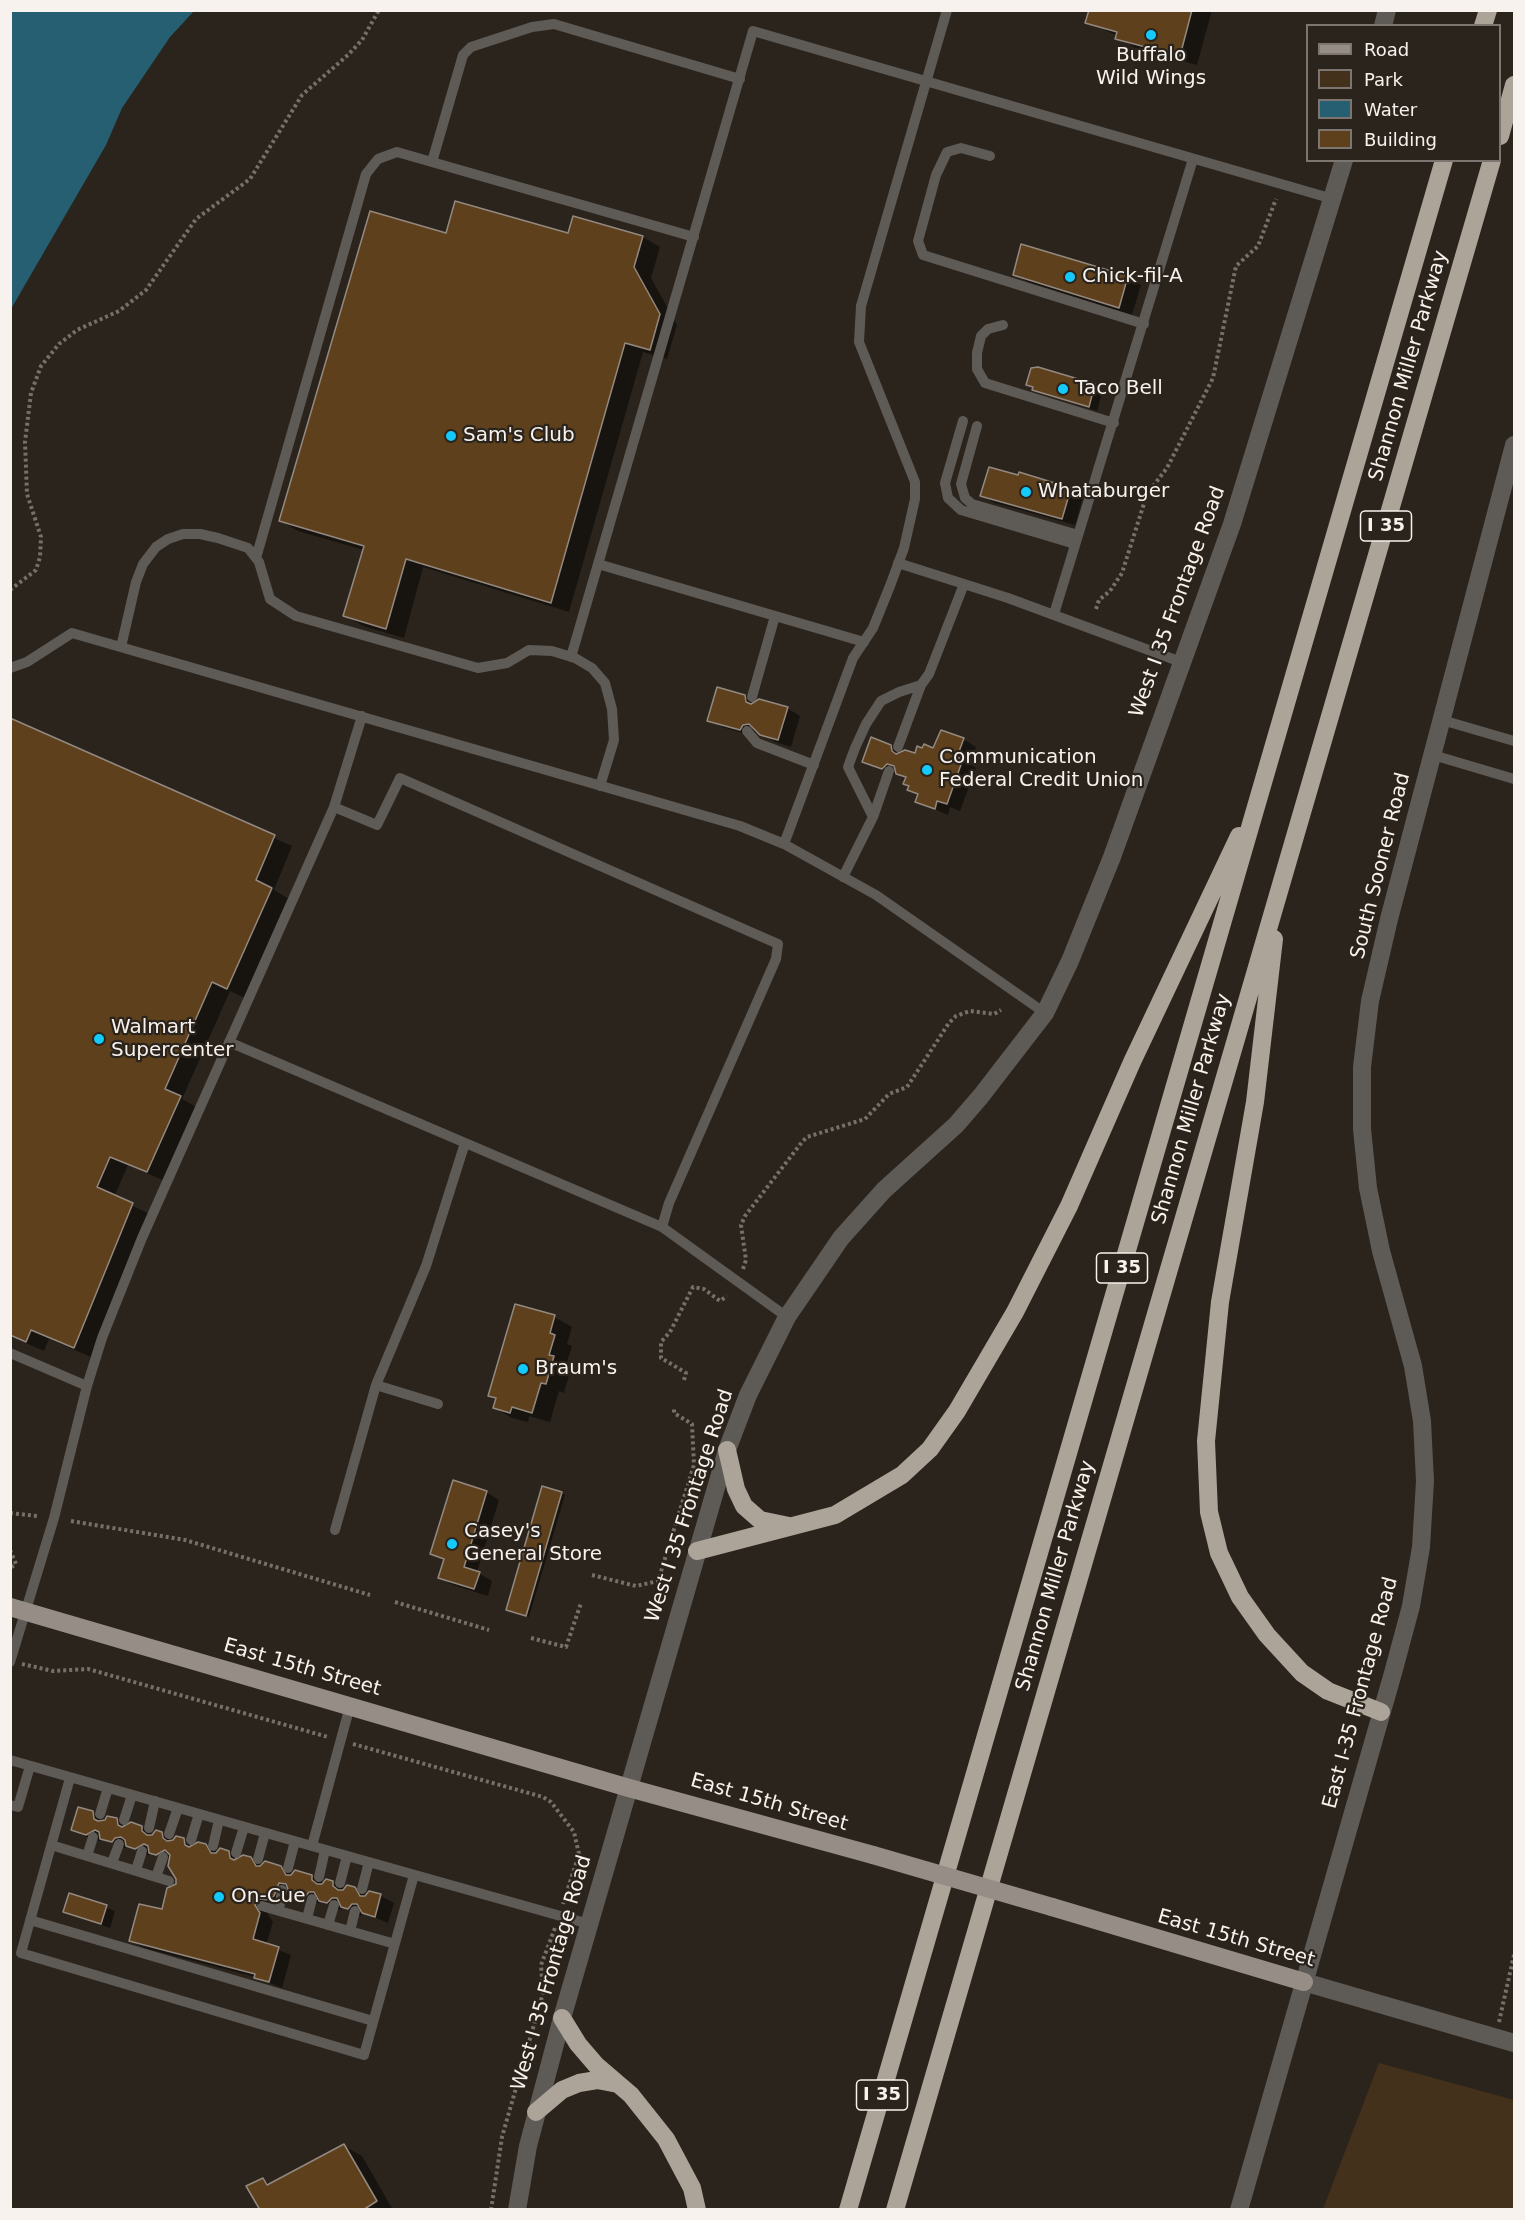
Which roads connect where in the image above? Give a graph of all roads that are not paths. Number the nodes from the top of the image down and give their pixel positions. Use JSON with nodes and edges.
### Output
{"nodes":[{"id":1,"x":947,"y":10,"type":"edge"},
{"id":2,"x":740,"y":79,"type":"junction"},
{"id":3,"x":927,"y":82,"type":"junction"},
{"id":4,"x":1515,"y":85,"type":"edge"},
{"id":5,"x":1501,"y":133,"type":"edge"},
{"id":6,"x":990,"y":156,"type":"dead end"},
{"id":7,"x":1193,"y":159,"type":"junction"},
{"id":8,"x":432,"y":162,"type":"junction"},
{"id":9,"x":1343,"y":162,"type":"edge"},
{"id":10,"x":1443,"y":162,"type":"edge"},
{"id":11,"x":1491,"y":162,"type":"edge"},
{"id":12,"x":1333,"y":199,"type":"junction"},
{"id":13,"x":694,"y":237,"type":"junction"},
{"id":14,"x":1144,"y":324,"type":"junction"},
{"id":15,"x":1003,"y":325,"type":"dead end"},
{"id":16,"x":963,"y":422,"type":"dead end"},
{"id":17,"x":1114,"y":423,"type":"junction"},
{"id":18,"x":977,"y":426,"type":"dead end"},
{"id":19,"x":1515,"y":444,"type":"edge"},
{"id":20,"x":1077,"y":540,"type":"junction"},
{"id":21,"x":256,"y":558,"type":"junction"},
{"id":22,"x":898,"y":563,"type":"junction"},
{"id":23,"x":598,"y":564,"type":"junction"},
{"id":24,"x":964,"y":584,"type":"junction"},
{"id":25,"x":1054,"y":614,"type":"junction"},
{"id":26,"x":776,"y":616,"type":"junction"},
{"id":27,"x":864,"y":642,"type":"junction"},
{"id":28,"x":121,"y":647,"type":"junction"},
{"id":29,"x":572,"y":657,"type":"junction"},
{"id":30,"x":1181,"y":662,"type":"junction"},
{"id":31,"x":10,"y":668,"type":"edge"},
{"id":32,"x":921,"y":685,"type":"junction"},
{"id":33,"x":752,"y":697,"type":"dead end"},
{"id":34,"x":362,"y":716,"type":"junction"},
{"id":35,"x":1442,"y":720,"type":"junction"},
{"id":36,"x":747,"y":732,"type":"dead end"},
{"id":37,"x":1515,"y":741,"type":"edge"},
{"id":38,"x":897,"y":747,"type":"dead end"},
{"id":39,"x":1433,"y":755,"type":"junction"},
{"id":40,"x":814,"y":765,"type":"junction"},
{"id":41,"x":889,"y":771,"type":"dead end"},
{"id":42,"x":1515,"y":779,"type":"edge"},
{"id":43,"x":1264,"y":782,"type":"junction"},
{"id":44,"x":600,"y":786,"type":"junction"},
{"id":45,"x":334,"y":807,"type":"junction"},
{"id":46,"x":873,"y":817,"type":"junction"},
{"id":47,"x":784,"y":844,"type":"junction"},
{"id":48,"x":843,"y":877,"type":"junction"},
{"id":49,"x":1279,"y":891,"type":"junction"},
{"id":50,"x":1044,"y":1013,"type":"junction"},
{"id":51,"x":229,"y":1042,"type":"junction"},
{"id":52,"x":465,"y":1143,"type":"junction"},
{"id":53,"x":662,"y":1227,"type":"junction"},
{"id":54,"x":1396,"y":1305,"type":"joint"},
{"id":55,"x":787,"y":1317,"type":"junction"},
{"id":56,"x":10,"y":1353,"type":"edge"},
{"id":57,"x":376,"y":1385,"type":"junction"},
{"id":58,"x":87,"y":1386,"type":"junction"},
{"id":59,"x":438,"y":1404,"type":"dead end"},
{"id":60,"x":727,"y":1450,"type":"junction"},
{"id":61,"x":800,"y":1526,"type":"junction"},
{"id":62,"x":335,"y":1530,"type":"dead end"},
{"id":63,"x":697,"y":1551,"type":"junction"},
{"id":64,"x":18,"y":1609,"type":"edge"},
{"id":65,"x":10,"y":1662,"type":"edge"},
{"id":66,"x":350,"y":1706,"type":"junction"},
{"id":67,"x":1381,"y":1712,"type":"junction"},
{"id":68,"x":10,"y":1760,"type":"edge"},
{"id":69,"x":30,"y":1766,"type":"junction"},
{"id":70,"x":70,"y":1778,"type":"junction"},
{"id":71,"x":108,"y":1788,"type":"junction"},
{"id":72,"x":629,"y":1788,"type":"junction"},
{"id":73,"x":132,"y":1795,"type":"junction"},
{"id":74,"x":154,"y":1801,"type":"junction"},
{"id":75,"x":10,"y":1805,"type":"edge"},
{"id":76,"x":178,"y":1808,"type":"junction"},
{"id":77,"x":100,"y":1814,"type":"dead end"},
{"id":78,"x":199,"y":1814,"type":"junction"},
{"id":79,"x":219,"y":1820,"type":"junction"},
{"id":80,"x":124,"y":1821,"type":"dead end"},
{"id":81,"x":244,"y":1827,"type":"junction"},
{"id":82,"x":149,"y":1828,"type":"dead end"},
{"id":83,"x":265,"y":1833,"type":"junction"},
{"id":84,"x":169,"y":1834,"type":"dead end"},
{"id":85,"x":93,"y":1837,"type":"dead end"},
{"id":86,"x":191,"y":1840,"type":"dead end"},
{"id":87,"x":295,"y":1841,"type":"junction"},
{"id":88,"x":118,"y":1844,"type":"dead end"},
{"id":89,"x":51,"y":1845,"type":"junction"},
{"id":90,"x":213,"y":1846,"type":"dead end"},
{"id":91,"x":312,"y":1846,"type":"junction"},
{"id":92,"x":325,"y":1850,"type":"junction"},
{"id":93,"x":142,"y":1851,"type":"dead end"},
{"id":94,"x":236,"y":1853,"type":"dead end"},
{"id":95,"x":87,"y":1856,"type":"junction"},
{"id":96,"x":347,"y":1856,"type":"junction"},
{"id":97,"x":163,"y":1857,"type":"dead end"},
{"id":98,"x":258,"y":1859,"type":"dead end"},
{"id":99,"x":369,"y":1862,"type":"junction"},
{"id":100,"x":112,"y":1863,"type":"junction"},
{"id":101,"x":288,"y":1868,"type":"dead end"},
{"id":102,"x":136,"y":1870,"type":"junction"},
{"id":103,"x":414,"y":1875,"type":"junction"},
{"id":104,"x":319,"y":1876,"type":"dead end"},
{"id":105,"x":156,"y":1877,"type":"junction"},
{"id":106,"x":169,"y":1881,"type":"dead end"},
{"id":107,"x":340,"y":1883,"type":"dead end"},
{"id":108,"x":362,"y":1889,"type":"dead end"},
{"id":109,"x":282,"y":1890,"type":"dead end"},
{"id":110,"x":312,"y":1899,"type":"dead end"},
{"id":111,"x":334,"y":1905,"type":"dead end"},
{"id":112,"x":262,"y":1906,"type":"dead end"},
{"id":113,"x":279,"y":1910,"type":"junction"},
{"id":114,"x":355,"y":1911,"type":"dead end"},
{"id":115,"x":307,"y":1918,"type":"junction"},
{"id":116,"x":30,"y":1920,"type":"junction"},
{"id":117,"x":328,"y":1924,"type":"junction"},
{"id":118,"x":589,"y":1924,"type":"junction"},
{"id":119,"x":350,"y":1931,"type":"junction"},
{"id":120,"x":395,"y":1944,"type":"junction"},
{"id":121,"x":1304,"y":1982,"type":"junction"},
{"id":122,"x":561,"y":2018,"type":"junction"},
{"id":123,"x":373,"y":2021,"type":"junction"},
{"id":124,"x":1515,"y":2043,"type":"edge"},
{"id":125,"x":618,"y":2084,"type":"junction"},
{"id":126,"x":536,"y":2112,"type":"junction"},
{"id":127,"x":517,"y":2210,"type":"edge"},
{"id":128,"x":697,"y":2210,"type":"edge"},
{"id":129,"x":848,"y":2210,"type":"edge"},
{"id":130,"x":895,"y":2210,"type":"edge"},
{"id":131,"x":1239,"y":2210,"type":"edge"}],
"edges":[{"from":1,"to":3,"type":"lane"},
{"from":2,"to":3,"type":"lane"},
{"from":2,"to":8,"type":"lane"},
{"from":2,"to":13,"type":"lane"},
{"from":3,"to":7,"type":"lane"},
{"from":3,"to":22,"type":"lane"},
{"from":4,"to":5,"type":"highway"},
{"from":6,"to":14,"type":"lane"},
{"from":7,"to":12,"type":"lane"},
{"from":7,"to":14,"type":"lane"},
{"from":8,"to":13,"type":"lane"},
{"from":8,"to":21,"type":"lane"},
{"from":9,"to":12,"type":"street","name":"West I 35 Frontage Road"},
{"from":10,"to":43,"type":"highway","name":"Shannon Miller Parkway","number":"I 35"},
{"from":11,"to":49,"type":"highway","name":"Shannon Miller Parkway","number":"I 35"},
{"from":12,"to":30,"type":"street","name":"West I 35 Frontage Road"},
{"from":13,"to":23,"type":"lane"},
{"from":14,"to":17,"type":"lane"},
{"from":15,"to":17,"type":"lane"},
{"from":16,"to":20,"type":"lane"},
{"from":17,"to":20,"type":"lane"},
{"from":18,"to":20,"type":"lane"},
{"from":19,"to":35,"type":"street","name":"South Sooner Road"},
{"from":20,"to":25,"type":"lane"},
{"from":21,"to":28,"type":"lane"},
{"from":21,"to":29,"type":"lane"},
{"from":22,"to":24,"type":"lane"},
{"from":22,"to":27,"type":"lane"},
{"from":23,"to":26,"type":"lane"},
{"from":23,"to":29,"type":"lane"},
{"from":24,"to":25,"type":"lane"},
{"from":24,"to":32,"type":"lane"},
{"from":25,"to":30,"type":"lane"},
{"from":26,"to":27,"type":"lane"},
{"from":26,"to":33,"type":"lane"},
{"from":27,"to":40,"type":"lane"},
{"from":28,"to":31,"type":"lane"},
{"from":28,"to":34,"type":"lane"},
{"from":29,"to":44,"type":"lane"},
{"from":30,"to":50,"type":"street","name":"West I 35 Frontage Road"},
{"from":32,"to":38,"type":"lane"},
{"from":32,"to":46,"type":"lane"},
{"from":34,"to":44,"type":"lane"},
{"from":34,"to":45,"type":"lane"},
{"from":35,"to":37,"type":"lane"},
{"from":35,"to":39,"type":"street","name":"South Sooner Road"},
{"from":36,"to":40,"type":"lane"},
{"from":39,"to":42,"type":"lane"},
{"from":39,"to":54,"type":"street","name":"South Sooner Road"},
{"from":40,"to":47,"type":"lane"},
{"from":41,"to":46,"type":"lane"},
{"from":43,"to":61,"type":"highway"},
{"from":43,"to":129,"type":"highway","name":"Shannon Miller Parkway","number":"I 35"},
{"from":44,"to":47,"type":"lane"},
{"from":45,"to":51,"type":"lane"},
{"from":45,"to":53,"type":"lane"},
{"from":46,"to":48,"type":"lane"},
{"from":47,"to":48,"type":"lane"},
{"from":48,"to":50,"type":"lane"},
{"from":49,"to":67,"type":"highway"},
{"from":49,"to":130,"type":"highway","name":"Shannon Miller Parkway","number":"I 35"},
{"from":50,"to":55,"type":"street","name":"West I 35 Frontage Road"},
{"from":51,"to":52,"type":"lane"},
{"from":51,"to":58,"type":"lane"},
{"from":52,"to":53,"type":"lane"},
{"from":52,"to":57,"type":"lane"},
{"from":53,"to":55,"type":"lane"},
{"from":54,"to":67,"type":"street","name":"East I-35 Frontage Road"},
{"from":55,"to":60,"type":"street","name":"West I 35 Frontage Road"},
{"from":56,"to":58,"type":"lane"},
{"from":57,"to":59,"type":"lane"},
{"from":57,"to":62,"type":"lane"},
{"from":58,"to":64,"type":"lane"},
{"from":60,"to":61,"type":"highway"},
{"from":60,"to":63,"type":"street","name":"West I 35 Frontage Road"},
{"from":61,"to":63,"type":"highway"},
{"from":63,"to":72,"type":"street","name":"West I 35 Frontage Road"},
{"from":64,"to":65,"type":"lane"},
{"from":64,"to":66,"type":"main road","name":"East 15th Street"},
{"from":66,"to":72,"type":"main road","name":"East 15th Street"},
{"from":66,"to":91,"type":"lane"},
{"from":67,"to":121,"type":"street","name":"East I-35 Frontage Road"},
{"from":68,"to":69,"type":"lane"},
{"from":69,"to":70,"type":"lane"},
{"from":69,"to":75,"type":"lane"},
{"from":70,"to":71,"type":"lane"},
{"from":70,"to":89,"type":"lane"},
{"from":71,"to":73,"type":"lane"},
{"from":71,"to":77,"type":"lane"},
{"from":72,"to":118,"type":"street","name":"West I 35 Frontage Road"},
{"from":72,"to":121,"type":"main road","name":"East 15th Street","bridge":true},
{"from":73,"to":74,"type":"lane"},
{"from":73,"to":80,"type":"lane"},
{"from":74,"to":76,"type":"lane"},
{"from":74,"to":82,"type":"lane"},
{"from":76,"to":78,"type":"lane"},
{"from":76,"to":84,"type":"lane"},
{"from":78,"to":79,"type":"lane"},
{"from":78,"to":86,"type":"lane"},
{"from":79,"to":81,"type":"lane"},
{"from":79,"to":90,"type":"lane"},
{"from":81,"to":83,"type":"lane"},
{"from":81,"to":94,"type":"lane"},
{"from":83,"to":87,"type":"lane"},
{"from":83,"to":98,"type":"lane"},
{"from":85,"to":95,"type":"lane"},
{"from":87,"to":91,"type":"lane"},
{"from":87,"to":101,"type":"lane"},
{"from":88,"to":100,"type":"lane"},
{"from":89,"to":95,"type":"lane"},
{"from":89,"to":116,"type":"lane"},
{"from":91,"to":92,"type":"lane"},
{"from":92,"to":96,"type":"lane"},
{"from":92,"to":104,"type":"lane"},
{"from":93,"to":102,"type":"lane"},
{"from":95,"to":100,"type":"lane"},
{"from":96,"to":99,"type":"lane"},
{"from":96,"to":107,"type":"lane"},
{"from":97,"to":105,"type":"lane"},
{"from":99,"to":103,"type":"lane"},
{"from":99,"to":108,"type":"lane"},
{"from":100,"to":102,"type":"lane"},
{"from":102,"to":105,"type":"lane"},
{"from":103,"to":118,"type":"lane"},
{"from":103,"to":120,"type":"lane"},
{"from":105,"to":106,"type":"lane"},
{"from":109,"to":113,"type":"lane"},
{"from":110,"to":115,"type":"lane"},
{"from":111,"to":117,"type":"lane"},
{"from":112,"to":113,"type":"lane"},
{"from":113,"to":115,"type":"lane"},
{"from":114,"to":119,"type":"lane"},
{"from":115,"to":117,"type":"lane"},
{"from":116,"to":123,"type":"lane"},
{"from":116,"to":123,"type":"lane"},
{"from":117,"to":119,"type":"lane"},
{"from":118,"to":122,"type":"street","name":"West I 35 Frontage Road"},
{"from":119,"to":120,"type":"lane"},
{"from":120,"to":123,"type":"lane"},
{"from":121,"to":124,"type":"street","name":"East 15th Street"},
{"from":121,"to":131,"type":"street","name":"East I-35 Frontage Road"},
{"from":122,"to":125,"type":"highway"},
{"from":122,"to":126,"type":"street","name":"West I 35 Frontage Road"},
{"from":125,"to":126,"type":"highway"},
{"from":125,"to":128,"type":"highway"},
{"from":126,"to":127,"type":"street","name":"West I 35 Frontage Road"}]}
